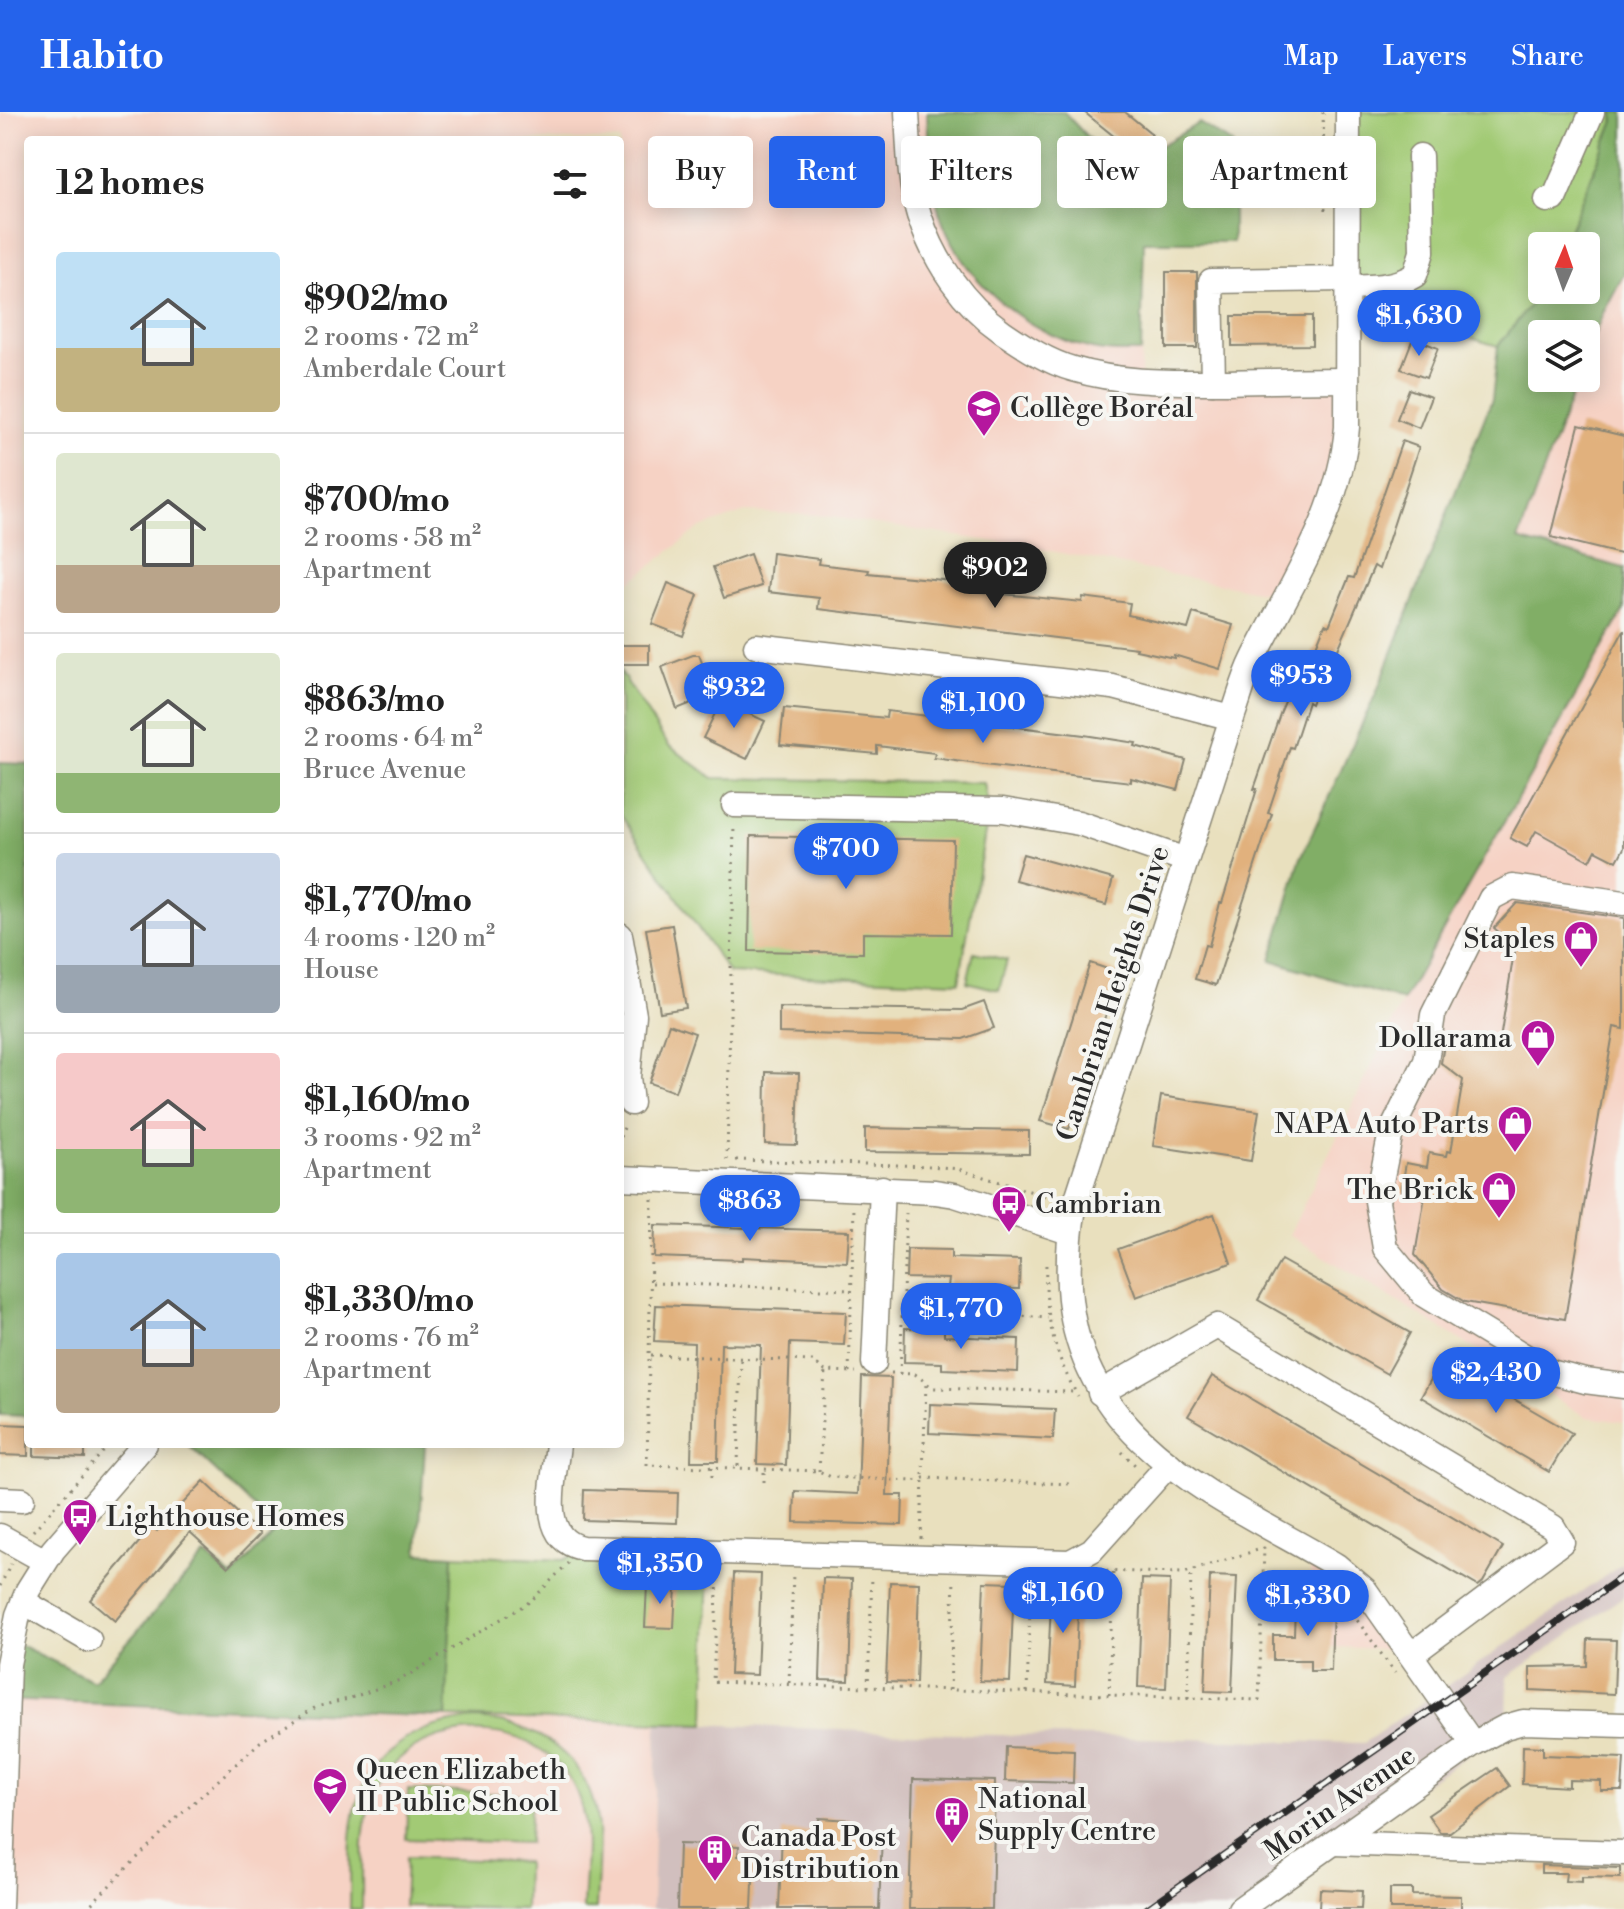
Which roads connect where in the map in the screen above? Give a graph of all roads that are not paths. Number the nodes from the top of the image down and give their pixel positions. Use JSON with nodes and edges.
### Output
{"nodes":[{"id":1,"x":907,"y":112,"type":"edge"},
{"id":2,"x":1348,"y":112,"type":"edge"},
{"id":3,"x":1592,"y":112,"type":"edge"},
{"id":4,"x":1420,"y":156,"type":"dead end"},
{"id":5,"x":1547,"y":200,"type":"dead end"},
{"id":6,"x":1347,"y":284,"type":"junction"},
{"id":7,"x":1347,"y":380,"type":"junction"},
{"id":8,"x":1213,"y":382,"type":"junction"},
{"id":9,"x":756,"y":646,"type":"dead end"},
{"id":10,"x":1232,"y":718,"type":"junction"},
{"id":11,"x":734,"y":805,"type":"road end"},
{"id":12,"x":1186,"y":860,"type":"junction"},
{"id":13,"x":1624,"y":903,"type":"edge"},
{"id":14,"x":624,"y":977,"type":"edge"},
{"id":15,"x":625,"y":1049,"type":"edge"},
{"id":16,"x":628,"y":1113,"type":"road end"},
{"id":17,"x":624,"y":1178,"type":"edge"},
{"id":18,"x":882,"y":1188,"type":"junction"},
{"id":19,"x":1069,"y":1232,"type":"junction"},
{"id":20,"x":874,"y":1363,"type":"dead end"},
{"id":21,"x":1624,"y":1386,"type":"edge"},
{"id":22,"x":1091,"y":1397,"type":"junction"},
{"id":23,"x":142,"y":1448,"type":"edge"},
{"id":24,"x":558,"y":1448,"type":"edge"},
{"id":25,"x":1161,"y":1473,"type":"junction"},
{"id":26,"x":10,"y":1542,"type":"edge"},
{"id":27,"x":45,"y":1561,"type":"junction"},
{"id":28,"x":24,"y":1602,"type":"junction"},
{"id":29,"x":89,"y":1640,"type":"dead end"},
{"id":30,"x":1411,"y":1655,"type":"junction"},
{"id":31,"x":1624,"y":1725,"type":"edge"},
{"id":32,"x":1473,"y":1744,"type":"junction"},
{"id":33,"x":1334,"y":1843,"type":"junction"},
{"id":34,"x":1624,"y":1853,"type":"edge"},
{"id":35,"x":0,"y":1907,"type":"edge"},
{"id":36,"x":1240,"y":1909,"type":"edge"}],
"edges":[{"from":1,"to":8,"type":"street"},
{"from":2,"to":6,"type":"street","name":"Cambrian Heights Drive"},
{"from":3,"to":5,"type":"street"},
{"from":4,"to":6,"type":"street"},
{"from":6,"to":7,"type":"street","name":"Cambrian Heights Drive"},
{"from":6,"to":8,"type":"street"},
{"from":7,"to":8,"type":"street"},
{"from":7,"to":10,"type":"street","name":"Cambrian Heights Drive"},
{"from":9,"to":10,"type":"street"},
{"from":10,"to":12,"type":"street","name":"Cambrian Heights Drive"},
{"from":11,"to":12,"type":"street"},
{"from":12,"to":19,"type":"street","name":"Cambrian Heights Drive"},
{"from":13,"to":21,"type":"street"},
{"from":14,"to":15,"type":"street"},
{"from":15,"to":16,"type":"street"},
{"from":17,"to":18,"type":"street"},
{"from":18,"to":19,"type":"street"},
{"from":18,"to":20,"type":"street"},
{"from":19,"to":22,"type":"street","name":"Cambrian Heights Drive"},
{"from":22,"to":25,"type":"street","name":"Cambrian Heights Drive"},
{"from":22,"to":30,"type":"street"},
{"from":23,"to":27,"type":"street"},
{"from":24,"to":25,"type":"street"},
{"from":25,"to":30,"type":"street","name":"Cambrian Heights Drive"},
{"from":26,"to":27,"type":"street"},
{"from":27,"to":28,"type":"street"},
{"from":28,"to":29,"type":"street"},
{"from":28,"to":35,"type":"street"},
{"from":30,"to":32,"type":"street","name":"Cambrian Heights Drive"},
{"from":31,"to":32,"type":"street","name":"Morin Avenue"},
{"from":32,"to":33,"type":"street","name":"Morin Avenue"},
{"from":33,"to":34,"type":"street"},
{"from":33,"to":36,"type":"street","name":"Morin Avenue"}]}
